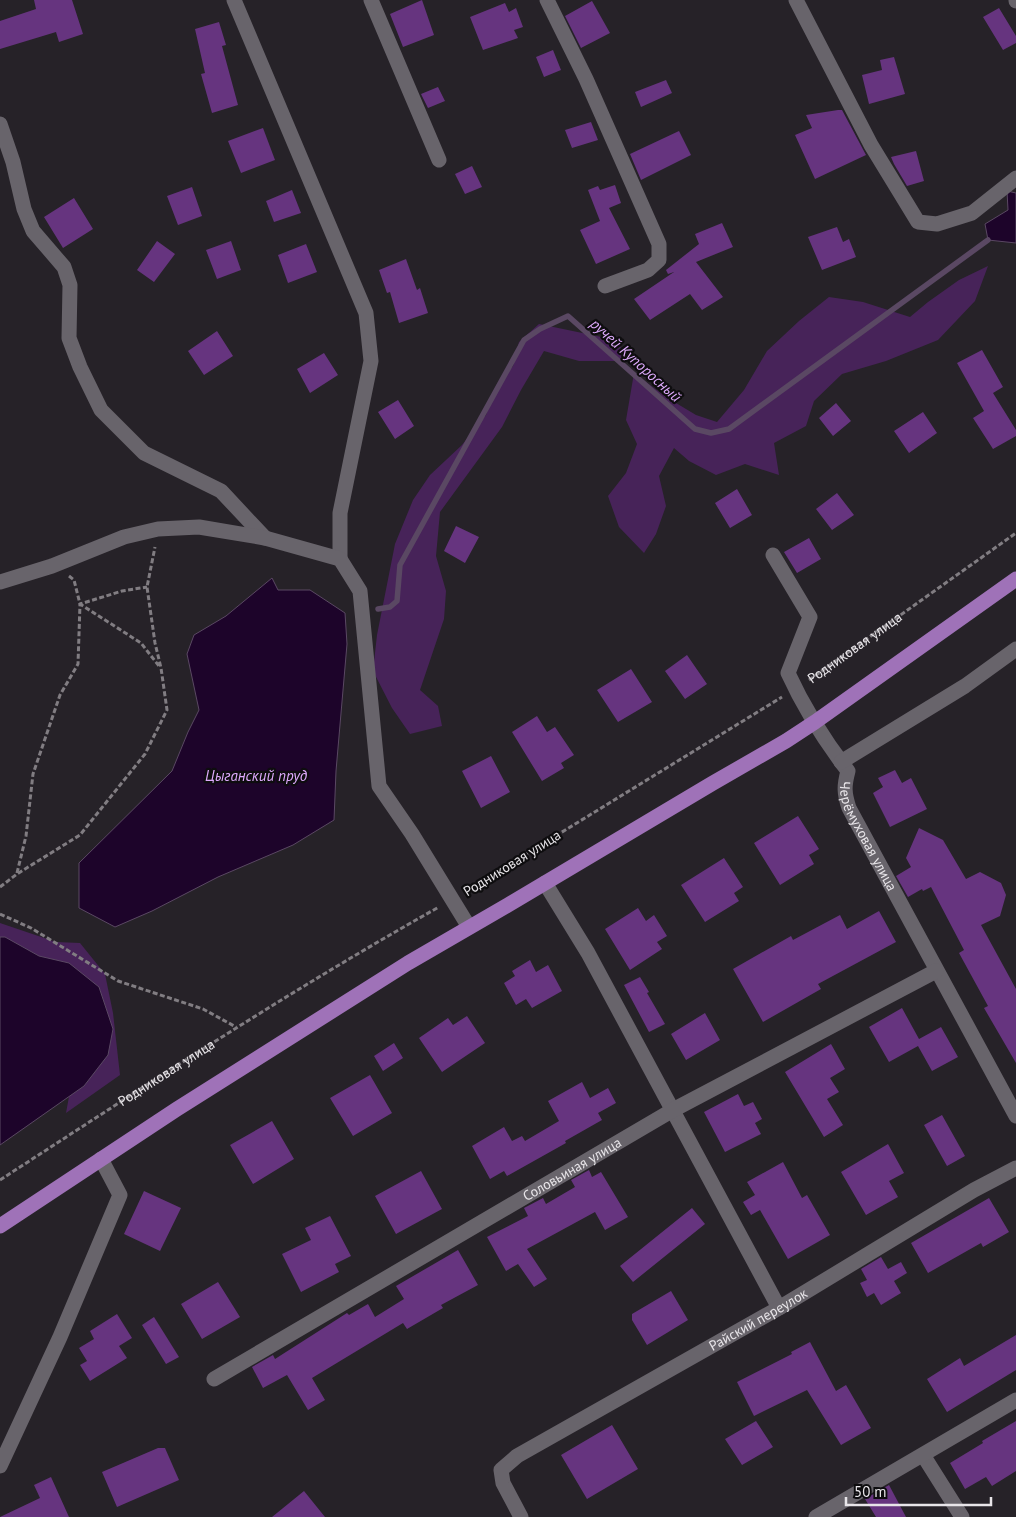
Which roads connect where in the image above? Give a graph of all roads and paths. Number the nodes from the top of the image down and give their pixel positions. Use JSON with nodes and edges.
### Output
{"nodes":[{"id":1,"x":234,"y":0,"type":"edge"},
{"id":2,"x":371,"y":0,"type":"edge"},
{"id":3,"x":547,"y":0,"type":"edge"},
{"id":4,"x":796,"y":0,"type":"edge"},
{"id":5,"x":0,"y":124,"type":"edge"},
{"id":6,"x":439,"y":160,"type":"dead end"},
{"id":7,"x":1016,"y":178,"type":"edge"},
{"id":8,"x":605,"y":286,"type":"dead end"},
{"id":9,"x":158,"y":529,"type":"junction"},
{"id":10,"x":1016,"y":533,"type":"edge"},
{"id":11,"x":265,"y":538,"type":"junction"},
{"id":12,"x":773,"y":555,"type":"dead end"},
{"id":13,"x":340,"y":559,"type":"junction"},
{"id":14,"x":52,"y":566,"type":"junction"},
{"id":15,"x":1016,"y":579,"type":"edge"},
{"id":16,"x":0,"y":582,"type":"edge"},
{"id":17,"x":147,"y":587,"type":"junction"},
{"id":18,"x":80,"y":604,"type":"junction"},
{"id":19,"x":1016,"y":649,"type":"edge"},
{"id":20,"x":161,"y":668,"type":"junction"},
{"id":21,"x":796,"y":689,"type":"junction"},
{"id":22,"x":815,"y":722,"type":"junction"},
{"id":23,"x":842,"y":762,"type":"junction"},
{"id":24,"x":17,"y":874,"type":"junction"},
{"id":25,"x":544,"y":883,"type":"junction"},
{"id":26,"x":0,"y":887,"type":"edge"},
{"id":27,"x":453,"y":900,"type":"junction"},
{"id":28,"x":0,"y":914,"type":"edge"},
{"id":29,"x":469,"y":927,"type":"junction"},
{"id":30,"x":936,"y":971,"type":"junction"},
{"id":31,"x":237,"y":1028,"type":"junction"},
{"id":32,"x":673,"y":1110,"type":"junction"},
{"id":33,"x":1016,"y":1116,"type":"edge"},
{"id":34,"x":101,"y":1159,"type":"junction"},
{"id":35,"x":1016,"y":1168,"type":"edge"},
{"id":36,"x":0,"y":1180,"type":"edge"},
{"id":37,"x":0,"y":1226,"type":"edge"},
{"id":38,"x":779,"y":1308,"type":"junction"},
{"id":39,"x":214,"y":1379,"type":"dead end"},
{"id":40,"x":1016,"y":1400,"type":"edge"},
{"id":41,"x":922,"y":1455,"type":"junction"},
{"id":42,"x":0,"y":1466,"type":"edge"},
{"id":43,"x":521,"y":1517,"type":"edge"},
{"id":44,"x":816,"y":1517,"type":"edge"},
{"id":45,"x":962,"y":1517,"type":"edge"}],
"edges":[{"from":1,"to":13,"type":"street"},
{"from":2,"to":6,"type":"street"},
{"from":3,"to":8,"type":"street"},
{"from":4,"to":7,"type":"street"},
{"from":5,"to":11,"type":"street"},
{"from":9,"to":11,"type":"street"},
{"from":9,"to":14,"type":"street"},
{"from":9,"to":17,"type":"path"},
{"from":10,"to":21,"type":"path","name":"Родниковая улица"},
{"from":11,"to":13,"type":"street"},
{"from":12,"to":21,"type":"street","name":"Черёмуховая улица"},
{"from":13,"to":27,"type":"street"},
{"from":14,"to":16,"type":"street"},
{"from":14,"to":18,"type":"path"},
{"from":15,"to":22,"type":"main road"},
{"from":17,"to":18,"type":"path"},
{"from":17,"to":20,"type":"path"},
{"from":18,"to":20,"type":"path"},
{"from":18,"to":24,"type":"path"},
{"from":19,"to":23,"type":"street"},
{"from":20,"to":24,"type":"path"},
{"from":21,"to":22,"type":"street","name":"Черёмуховая улица"},
{"from":21,"to":27,"type":"path","name":"Родниковая улица"},
{"from":22,"to":23,"type":"street","name":"Черёмуховая улица"},
{"from":22,"to":25,"type":"main road"},
{"from":23,"to":30,"type":"street","name":"Черёмуховая улица"},
{"from":24,"to":26,"type":"path"},
{"from":25,"to":29,"type":"main road"},
{"from":25,"to":32,"type":"street"},
{"from":27,"to":29,"type":"street"},
{"from":27,"to":31,"type":"path","name":"Родниковая улица"},
{"from":28,"to":31,"type":"path"},
{"from":29,"to":34,"type":"main road"},
{"from":30,"to":32,"type":"street","name":"Соловьиная улица"},
{"from":30,"to":33,"type":"street","name":"Черёмуховая улица"},
{"from":31,"to":36,"type":"path","name":"Родниковая улица"},
{"from":32,"to":38,"type":"street"},
{"from":32,"to":39,"type":"street","name":"Соловьиная улица"},
{"from":34,"to":37,"type":"main road"},
{"from":34,"to":42,"type":"street"},
{"from":35,"to":38,"type":"street","name":"Райский переулок"},
{"from":38,"to":43,"type":"street","name":"Райский переулок"},
{"from":40,"to":41,"type":"street"},
{"from":41,"to":44,"type":"street"},
{"from":41,"to":45,"type":"street"}]}
